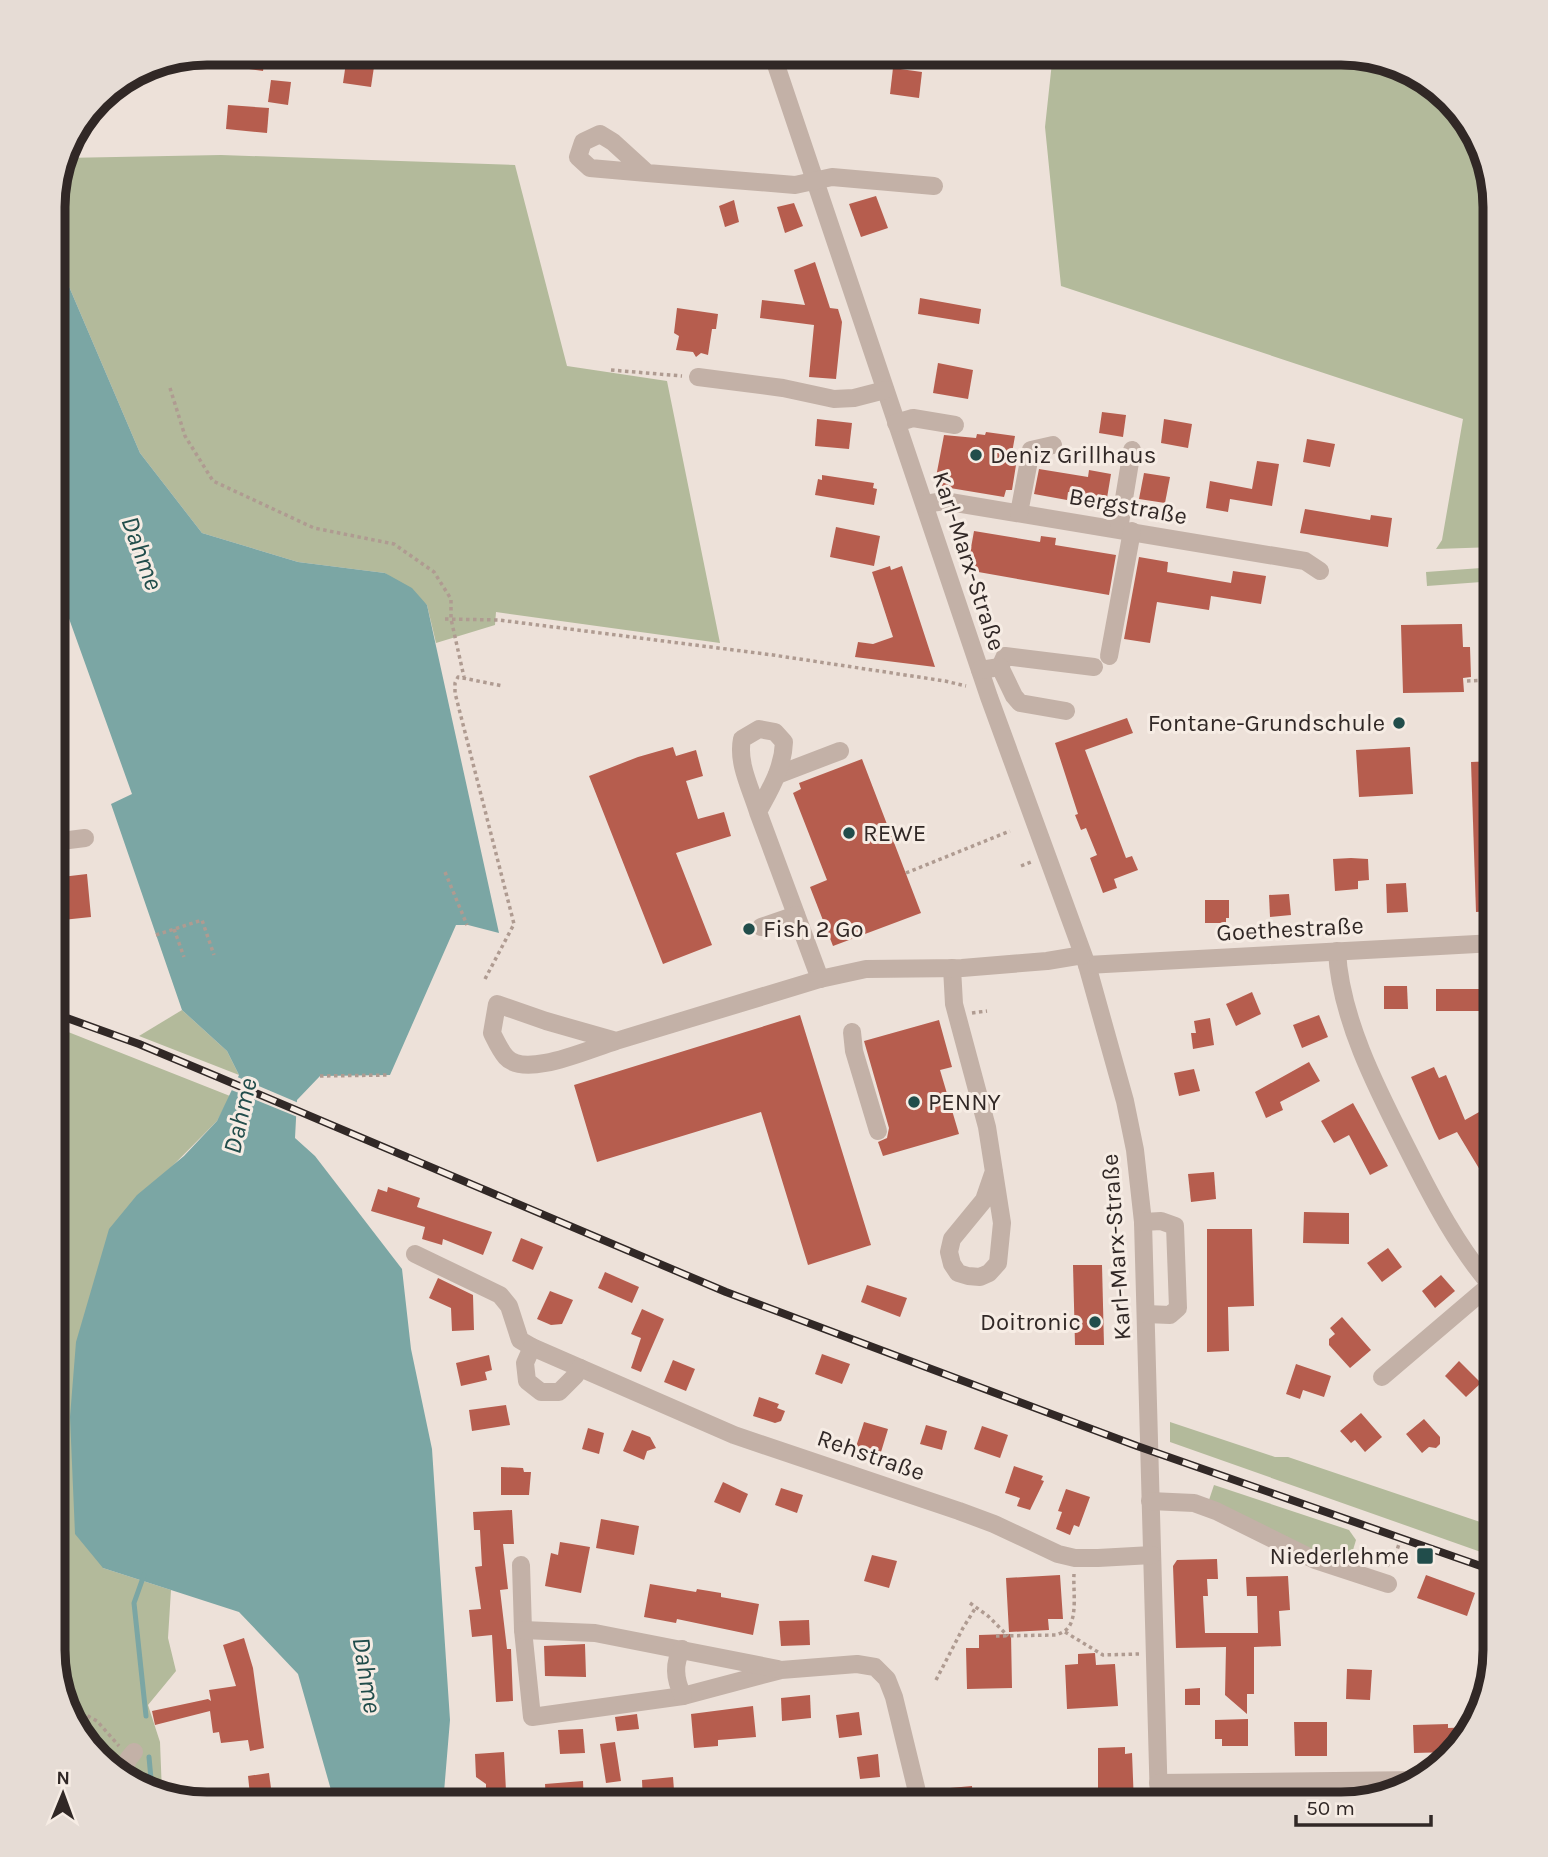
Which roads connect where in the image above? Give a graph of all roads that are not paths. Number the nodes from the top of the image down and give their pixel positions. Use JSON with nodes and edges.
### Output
{"nodes":[{"id":1,"x":776,"y":65,"type":"edge"},
{"id":2,"x":647,"y":173,"type":"dead end"},
{"id":3,"x":817,"y":181,"type":"junction"},
{"id":4,"x":934,"y":186,"type":"dead end"},
{"id":5,"x":698,"y":377,"type":"road end"},
{"id":6,"x":885,"y":390,"type":"junction"},
{"id":7,"x":896,"y":423,"type":"junction"},
{"id":8,"x":955,"y":425,"type":"dead end"},
{"id":9,"x":1054,"y":445,"type":"dead end"},
{"id":10,"x":1132,"y":450,"type":"dead end"},
{"id":11,"x":925,"y":504,"type":"junction"},
{"id":12,"x":1019,"y":513,"type":"junction"},
{"id":13,"x":1126,"y":530,"type":"junction"},
{"id":14,"x":1320,"y":571,"type":"dead end"},
{"id":15,"x":1109,"y":656,"type":"dead end"},
{"id":16,"x":1000,"y":667,"type":"junction"},
{"id":17,"x":1094,"y":667,"type":"dead end"},
{"id":18,"x":980,"y":670,"type":"junction"},
{"id":19,"x":1066,"y":711,"type":"dead end"},
{"id":20,"x":841,"y":751,"type":"dead end"},
{"id":21,"x":777,"y":775,"type":"junction"},
{"id":22,"x":758,"y":812,"type":"junction"},
{"id":23,"x":85,"y":838,"type":"dead end"},
{"id":24,"x":65,"y":840,"type":"edge"},
{"id":25,"x":796,"y":915,"type":"junction"},
{"id":26,"x":761,"y":927,"type":"dead end"},
{"id":27,"x":1483,"y":944,"type":"edge"},
{"id":28,"x":1337,"y":951,"type":"junction"},
{"id":29,"x":1085,"y":960,"type":"junction"},
{"id":30,"x":952,"y":968,"type":"junction"},
{"id":31,"x":820,"y":979,"type":"junction"},
{"id":32,"x":852,"y":1032,"type":"dead end"},
{"id":33,"x":616,"y":1041,"type":"junction"},
{"id":34,"x":878,"y":1131,"type":"dead end"},
{"id":35,"x":994,"y":1171,"type":"junction"},
{"id":36,"x":1143,"y":1222,"type":"junction"},
{"id":37,"x":415,"y":1254,"type":"dead end"},
{"id":38,"x":1483,"y":1273,"type":"edge"},
{"id":39,"x":1483,"y":1295,"type":"edge"},
{"id":40,"x":1146,"y":1314,"type":"junction"},
{"id":41,"x":532,"y":1347,"type":"junction"},
{"id":42,"x":580,"y":1368,"type":"junction"},
{"id":43,"x":1382,"y":1377,"type":"dead end"},
{"id":44,"x":1150,"y":1501,"type":"junction"},
{"id":45,"x":1152,"y":1555,"type":"junction"},
{"id":46,"x":520,"y":1565,"type":"dead end"},
{"id":47,"x":1382,"y":1582,"type":"road end"},
{"id":48,"x":523,"y":1630,"type":"junction"},
{"id":49,"x":682,"y":1649,"type":"junction"},
{"id":50,"x":781,"y":1670,"type":"junction"},
{"id":51,"x":683,"y":1696,"type":"junction"},
{"id":52,"x":131,"y":1755,"type":"road end"},
{"id":53,"x":125,"y":1766,"type":"edge"},
{"id":54,"x":1397,"y":1780,"type":"edge"},
{"id":55,"x":1158,"y":1783,"type":"junction"},
{"id":56,"x":917,"y":1792,"type":"edge"},
{"id":57,"x":1158,"y":1792,"type":"edge"}],
"edges":[{"from":1,"to":3,"type":"street","name":"Karl-Marx-Straße"},
{"from":2,"to":3,"type":"street"},
{"from":3,"to":4,"type":"street"},
{"from":3,"to":6,"type":"street","name":"Karl-Marx-Straße"},
{"from":5,"to":6,"type":"street"},
{"from":6,"to":7,"type":"street","name":"Karl-Marx-Straße"},
{"from":7,"to":8,"type":"street"},
{"from":7,"to":11,"type":"street","name":"Karl-Marx-Straße"},
{"from":9,"to":12,"type":"street"},
{"from":10,"to":13,"type":"street"},
{"from":11,"to":12,"type":"street","name":"Bergstraße"},
{"from":11,"to":18,"type":"street","name":"Karl-Marx-Straße"},
{"from":12,"to":13,"type":"street","name":"Bergstraße"},
{"from":13,"to":14,"type":"street","name":"Bergstraße"},
{"from":13,"to":15,"type":"street"},
{"from":16,"to":17,"type":"street"},
{"from":16,"to":18,"type":"street"},
{"from":16,"to":19,"type":"street"},
{"from":18,"to":29,"type":"street","name":"Karl-Marx-Straße"},
{"from":20,"to":21,"type":"street"},
{"from":21,"to":22,"type":"street"},
{"from":21,"to":22,"type":"street"},
{"from":22,"to":25,"type":"street"},
{"from":23,"to":24,"type":"street"},
{"from":25,"to":26,"type":"street"},
{"from":25,"to":31,"type":"street"},
{"from":27,"to":28,"type":"street","name":"Goethestraße"},
{"from":28,"to":29,"type":"street","name":"Goethestraße"},
{"from":28,"to":38,"type":"street"},
{"from":29,"to":30,"type":"street"},
{"from":29,"to":36,"type":"street","name":"Karl-Marx-Straße"},
{"from":30,"to":31,"type":"street"},
{"from":30,"to":35,"type":"street"},
{"from":31,"to":33,"type":"street"},
{"from":32,"to":34,"type":"street"},
{"from":33,"to":33,"type":"street"},
{"from":35,"to":35,"type":"street"},
{"from":36,"to":40,"type":"street","name":"Karl-Marx-Straße"},
{"from":36,"to":40,"type":"street"},
{"from":37,"to":41,"type":"street"},
{"from":39,"to":43,"type":"street"},
{"from":40,"to":44,"type":"street","name":"Karl-Marx-Straße"},
{"from":41,"to":42,"type":"street","name":"Rehstraße"},
{"from":41,"to":42,"type":"street"},
{"from":42,"to":45,"type":"street","name":"Rehstraße"},
{"from":44,"to":45,"type":"street","name":"Karl-Marx-Straße"},
{"from":44,"to":47,"type":"street"},
{"from":45,"to":55,"type":"street","name":"Karl-Marx-Straße"},
{"from":46,"to":48,"type":"street"},
{"from":48,"to":49,"type":"street"},
{"from":48,"to":51,"type":"street"},
{"from":49,"to":50,"type":"street"},
{"from":49,"to":51,"type":"street"},
{"from":50,"to":51,"type":"street"},
{"from":50,"to":56,"type":"street"},
{"from":52,"to":53,"type":"street"},
{"from":54,"to":55,"type":"street"},
{"from":55,"to":57,"type":"street","name":"Karl-Marx-Straße"}]}
